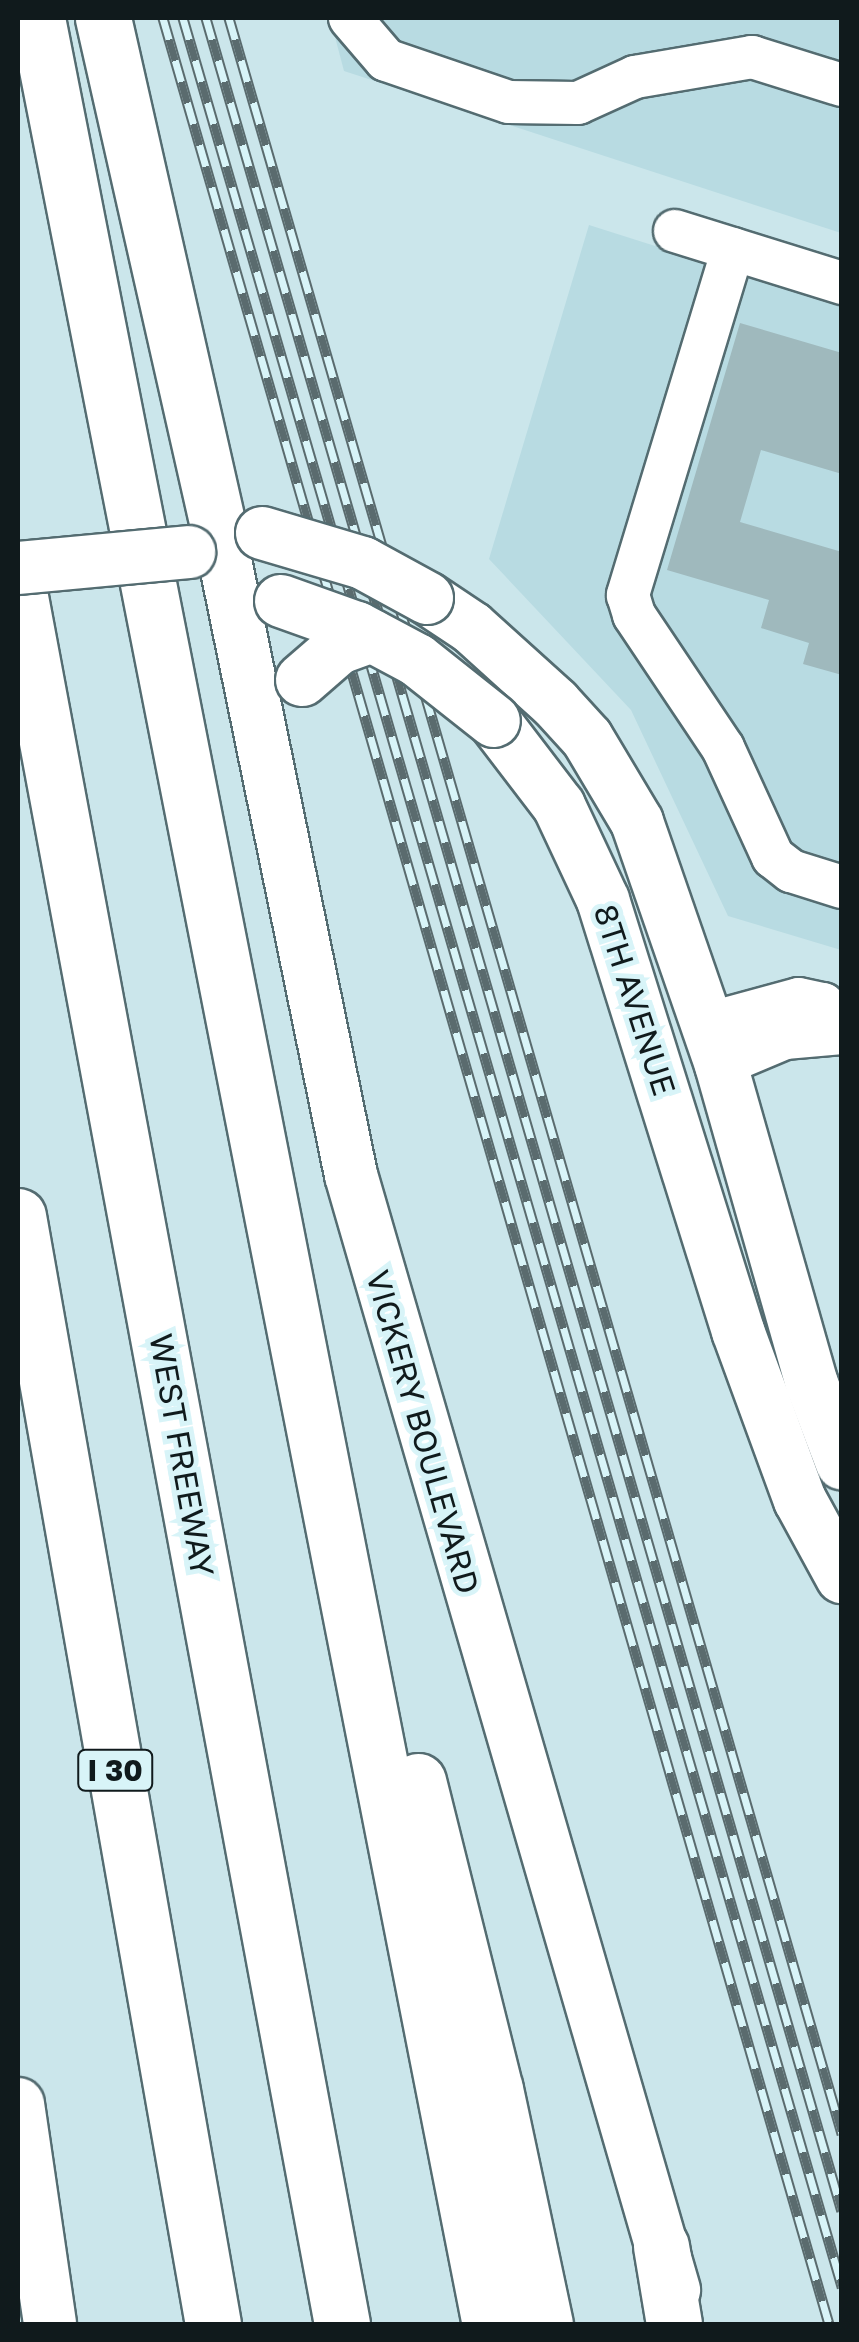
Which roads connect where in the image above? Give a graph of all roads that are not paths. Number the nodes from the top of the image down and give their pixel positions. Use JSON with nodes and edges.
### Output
{"nodes":[{"id":1,"x":37,"y":18,"type":"edge"},
{"id":2,"x":350,"y":18,"type":"edge"},
{"id":3,"x":104,"y":22,"type":"edge"},
{"id":4,"x":842,"y":85,"type":"edge"},
{"id":5,"x":675,"y":231,"type":"dead end"},
{"id":6,"x":733,"y":249,"type":"junction"},
{"id":7,"x":842,"y":283,"type":"edge"},
{"id":8,"x":223,"y":537,"type":"junction"},
{"id":9,"x":18,"y":568,"type":"edge"},
{"id":10,"x":18,"y":586,"type":"edge"},
{"id":11,"x":231,"y":588,"type":"junction"},
{"id":12,"x":372,"y":636,"type":"junction"},
{"id":13,"x":269,"y":789,"type":"junction"},
{"id":14,"x":842,"y":887,"type":"edge"},
{"id":15,"x":840,"y":1032,"type":"edge"},
{"id":16,"x":714,"y":1044,"type":"junction"},
{"id":17,"x":246,"y":1094,"type":"junction"},
{"id":18,"x":18,"y":1216,"type":"edge"},
{"id":19,"x":842,"y":1463,"type":"edge"},
{"id":20,"x":842,"y":1577,"type":"edge"},
{"id":21,"x":18,"y":2104,"type":"edge"},
{"id":22,"x":661,"y":2246,"type":"junction"},
{"id":23,"x":50,"y":2324,"type":"edge"},
{"id":24,"x":213,"y":2324,"type":"edge"},
{"id":25,"x":342,"y":2324,"type":"edge"},
{"id":26,"x":490,"y":2324,"type":"edge"},
{"id":27,"x":545,"y":2324,"type":"edge"},
{"id":28,"x":674,"y":2324,"type":"edge"},
{"id":29,"x":685,"y":2324,"type":"edge"}],
"edges":[{"from":1,"to":17,"type":"highway"},
{"from":2,"to":4,"type":"street"},
{"from":3,"to":8,"type":"highway"},
{"from":5,"to":6,"type":"street"},
{"from":6,"to":7,"type":"street"},
{"from":6,"to":14,"type":"street"},
{"from":8,"to":9,"type":"main road","bridge":true},
{"from":8,"to":11,"type":"main road"},
{"from":8,"to":16,"type":"main road","name":"8TH AVENUE","bridge":true},
{"from":10,"to":25,"type":"highway","name":"WEST FREEWAY"},
{"from":11,"to":12,"type":"main road","name":"8TH AVENUE","bridge":true},
{"from":11,"to":13,"type":"main road","name":"VICKERY BOULEVARD"},
{"from":12,"to":13,"type":"main road","bridge":true},
{"from":12,"to":20,"type":"main road","name":"8TH AVENUE","bridge":true},
{"from":13,"to":22,"type":"main road","name":"VICKERY BOULEVARD"},
{"from":15,"to":16,"type":"street"},
{"from":16,"to":19,"type":"main road","name":"8TH AVENUE"},
{"from":17,"to":26,"type":"highway"},
{"from":17,"to":27,"type":"highway"},
{"from":18,"to":24,"type":"highway","number":"I 30"},
{"from":21,"to":23,"type":"main road"},
{"from":22,"to":28,"type":"highway"},
{"from":22,"to":29,"type":"main road","name":"VICKERY BOULEVARD"}]}
